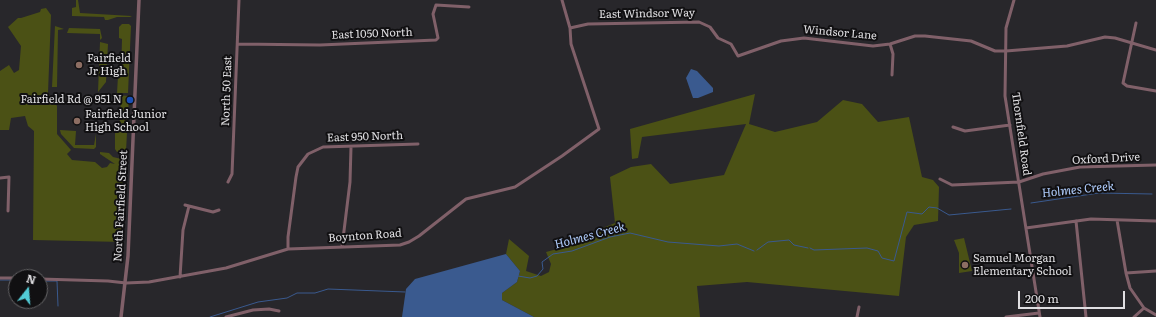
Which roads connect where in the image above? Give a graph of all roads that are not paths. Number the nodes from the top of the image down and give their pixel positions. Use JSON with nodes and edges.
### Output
{"nodes":[{"id":1,"x":139,"y":0,"type":"edge"},
{"id":2,"x":239,"y":0,"type":"edge"},
{"id":3,"x":562,"y":0,"type":"edge"},
{"id":4,"x":1014,"y":0,"type":"edge"},
{"id":5,"x":469,"y":7,"type":"dead end"},
{"id":6,"x":1136,"y":23,"type":"dead end"},
{"id":7,"x":570,"y":28,"type":"junction"},
{"id":8,"x":1131,"y":42,"type":"junction"},
{"id":9,"x":238,"y":44,"type":"junction"},
{"id":10,"x":890,"y":44,"type":"junction"},
{"id":11,"x":1156,"y":50,"type":"edge"},
{"id":12,"x":1006,"y":51,"type":"junction"},
{"id":13,"x":736,"y":52,"type":"joint"},
{"id":14,"x":892,"y":74,"type":"dead end"},
{"id":15,"x":1156,"y":91,"type":"edge"},
{"id":16,"x":1010,"y":125,"type":"junction"},
{"id":17,"x":953,"y":127,"type":"dead end"},
{"id":18,"x":418,"y":144,"type":"dead end"},
{"id":19,"x":351,"y":147,"type":"junction"},
{"id":20,"x":1156,"y":165,"type":"edge"},
{"id":21,"x":0,"y":178,"type":"edge"},
{"id":22,"x":940,"y":179,"type":"dead end"},
{"id":23,"x":228,"y":182,"type":"dead end"},
{"id":24,"x":1019,"y":182,"type":"junction"},
{"id":25,"x":184,"y":205,"type":"dead end"},
{"id":26,"x":189,"y":206,"type":"junction"},
{"id":27,"x":220,"y":210,"type":"dead end"},
{"id":28,"x":8,"y":211,"type":"dead end"},
{"id":29,"x":1117,"y":220,"type":"junction"},
{"id":30,"x":1076,"y":221,"type":"junction"},
{"id":31,"x":1156,"y":221,"type":"edge"},
{"id":32,"x":1026,"y":228,"type":"junction"},
{"id":33,"x":342,"y":247,"type":"junction"},
{"id":34,"x":288,"y":249,"type":"junction"},
{"id":35,"x":1156,"y":271,"type":"edge"},
{"id":36,"x":1126,"y":274,"type":"junction"},
{"id":37,"x":180,"y":277,"type":"junction"},
{"id":38,"x":48,"y":279,"type":"edge"},
{"id":39,"x":126,"y":283,"type":"junction"},
{"id":40,"x":859,"y":307,"type":"dead end"},
{"id":41,"x":1144,"y":308,"type":"junction"},
{"id":42,"x":279,"y":311,"type":"dead end"},
{"id":43,"x":1039,"y":315,"type":"edge"},
{"id":44,"x":1156,"y":315,"type":"edge"},
{"id":45,"x":120,"y":317,"type":"edge"},
{"id":46,"x":226,"y":317,"type":"edge"},
{"id":47,"x":857,"y":317,"type":"edge"},
{"id":48,"x":1006,"y":317,"type":"edge"},
{"id":49,"x":1086,"y":317,"type":"edge"},
{"id":50,"x":1134,"y":317,"type":"edge"}],
"edges":[{"from":1,"to":39,"type":"street","name":"North Fairfield Street"},
{"from":2,"to":9,"type":"street","name":"North 50 East"},
{"from":3,"to":7,"type":"street","name":"Boynton Road"},
{"from":4,"to":12,"type":"street","name":"Thornfield Road"},
{"from":5,"to":9,"type":"street","name":"East 1050 North"},
{"from":6,"to":8,"type":"street"},
{"from":7,"to":13,"type":"street","name":"East Windsor Way"},
{"from":7,"to":33,"type":"street","name":"Boynton Road"},
{"from":8,"to":11,"type":"street","name":"Windsor Lane"},
{"from":8,"to":12,"type":"street","name":"Windsor Lane"},
{"from":8,"to":15,"type":"street"},
{"from":9,"to":23,"type":"street","name":"North 50 East"},
{"from":10,"to":12,"type":"street","name":"Windsor Lane"},
{"from":10,"to":13,"type":"street","name":"Windsor Lane"},
{"from":10,"to":14,"type":"street"},
{"from":12,"to":16,"type":"street","name":"Thornfield Road"},
{"from":16,"to":17,"type":"street"},
{"from":16,"to":24,"type":"street","name":"Thornfield Road"},
{"from":18,"to":19,"type":"street","name":"East 950 North"},
{"from":19,"to":33,"type":"street"},
{"from":19,"to":34,"type":"street","name":"East 950 North"},
{"from":20,"to":24,"type":"street","name":"Oxford Drive"},
{"from":21,"to":28,"type":"street"},
{"from":22,"to":24,"type":"street","name":"Oxford Drive"},
{"from":24,"to":32,"type":"street","name":"Thornfield Road"},
{"from":25,"to":26,"type":"street"},
{"from":26,"to":27,"type":"street"},
{"from":26,"to":37,"type":"street"},
{"from":29,"to":30,"type":"street"},
{"from":29,"to":31,"type":"street"},
{"from":29,"to":36,"type":"street"},
{"from":30,"to":32,"type":"street"},
{"from":30,"to":49,"type":"street"},
{"from":32,"to":43,"type":"street","name":"Thornfield Road"},
{"from":33,"to":34,"type":"street","name":"Boynton Road"},
{"from":34,"to":37,"type":"street","name":"Boynton Road"},
{"from":35,"to":36,"type":"street"},
{"from":36,"to":41,"type":"street"},
{"from":37,"to":39,"type":"street","name":"Boynton Road"},
{"from":38,"to":39,"type":"street","name":"Boynton Road"},
{"from":39,"to":45,"type":"street","name":"North Fairfield Street"},
{"from":40,"to":47,"type":"street"},
{"from":41,"to":44,"type":"street"},
{"from":41,"to":50,"type":"street"},
{"from":42,"to":46,"type":"street"},
{"from":43,"to":48,"type":"street"}]}
